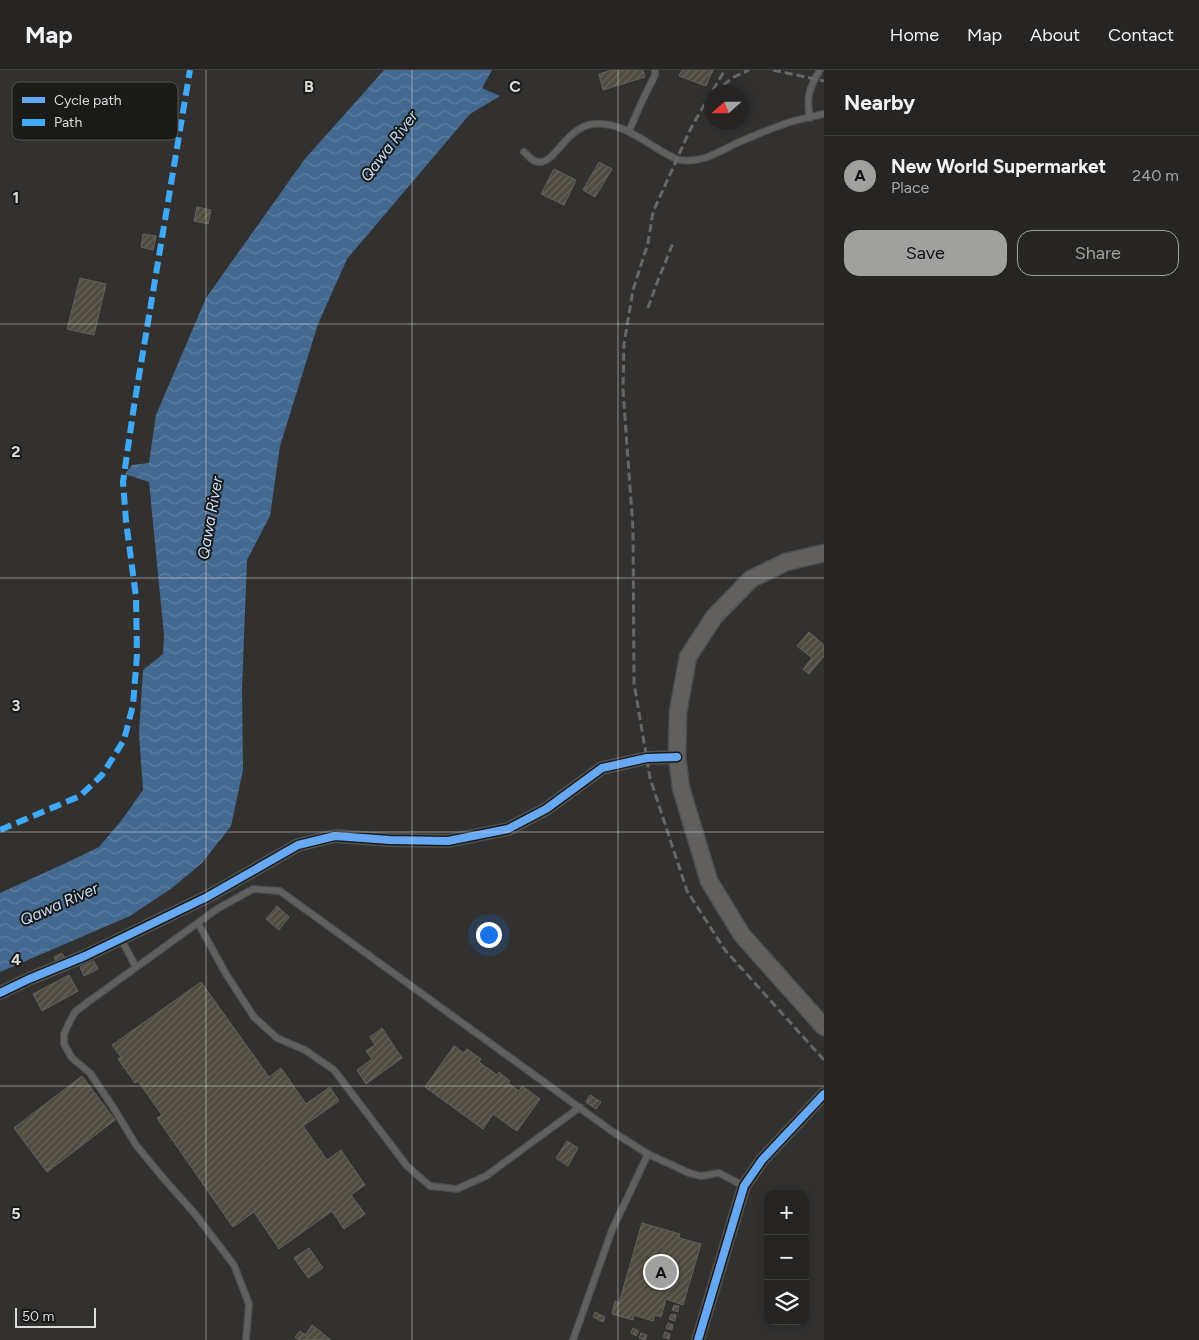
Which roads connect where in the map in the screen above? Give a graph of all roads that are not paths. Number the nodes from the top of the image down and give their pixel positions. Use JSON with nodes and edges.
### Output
{"nodes":[{"id":1,"x":655,"y":70,"type":"edge"},
{"id":2,"x":820,"y":70,"type":"edge"},
{"id":3,"x":824,"y":114,"type":"edge"},
{"id":4,"x":810,"y":118,"type":"junction"},
{"id":5,"x":629,"y":131,"type":"junction"},
{"id":6,"x":524,"y":152,"type":"dead end"},
{"id":7,"x":824,"y":553,"type":"edge"},
{"id":8,"x":677,"y":757,"type":"junction"},
{"id":9,"x":198,"y":923,"type":"junction"},
{"id":10,"x":120,"y":939,"type":"junction"},
{"id":11,"x":136,"y":967,"type":"junction"},
{"id":12,"x":0,"y":993,"type":"edge"},
{"id":13,"x":824,"y":1027,"type":"edge"},
{"id":14,"x":824,"y":1094,"type":"edge"},
{"id":15,"x":580,"y":1107,"type":"junction"},
{"id":16,"x":648,"y":1154,"type":"junction"},
{"id":17,"x":744,"y":1186,"type":"junction"},
{"id":18,"x":246,"y":1340,"type":"edge"},
{"id":19,"x":572,"y":1340,"type":"edge"},
{"id":20,"x":698,"y":1340,"type":"edge"}],
"edges":[{"from":1,"to":5,"type":"lane"},
{"from":2,"to":4,"type":"lane"},
{"from":3,"to":4,"type":"lane"},
{"from":4,"to":5,"type":"lane"},
{"from":5,"to":6,"type":"lane"},
{"from":7,"to":8,"type":"main road"},
{"from":8,"to":10,"type":"street"},
{"from":8,"to":13,"type":"main road"},
{"from":9,"to":11,"type":"lane"},
{"from":9,"to":15,"type":"lane"},
{"from":9,"to":15,"type":"lane"},
{"from":10,"to":11,"type":"lane"},
{"from":10,"to":12,"type":"street"},
{"from":11,"to":18,"type":"lane"},
{"from":14,"to":17,"type":"street"},
{"from":15,"to":16,"type":"lane"},
{"from":16,"to":17,"type":"lane"},
{"from":16,"to":19,"type":"lane"},
{"from":17,"to":20,"type":"street"}]}
